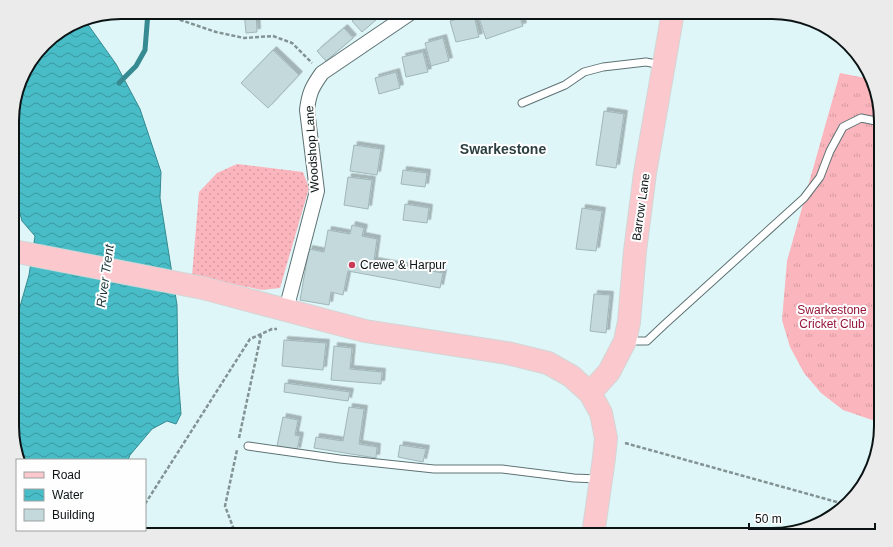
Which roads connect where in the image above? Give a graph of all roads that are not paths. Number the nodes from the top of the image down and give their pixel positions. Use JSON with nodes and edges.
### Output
{"nodes":[{"id":1,"x":402,"y":19,"type":"edge"},
{"id":2,"x":671,"y":19,"type":"edge"},
{"id":3,"x":664,"y":66,"type":"junction"},
{"id":4,"x":522,"y":103,"type":"dead end"},
{"id":5,"x":874,"y":121,"type":"edge"},
{"id":6,"x":19,"y":252,"type":"edge"},
{"id":7,"x":283,"y":319,"type":"junction"},
{"id":8,"x":626,"y":341,"type":"junction"},
{"id":9,"x":590,"y":393,"type":"junction"},
{"id":10,"x":248,"y":446,"type":"dead end"},
{"id":11,"x":601,"y":479,"type":"junction"},
{"id":12,"x":594,"y":528,"type":"edge"}],
"edges":[{"from":1,"to":7,"type":"street","name":"Woodshop Lane"},
{"from":2,"to":3,"type":"main road","name":"Barrow Lane"},
{"from":3,"to":4,"type":"lane"},
{"from":3,"to":8,"type":"main road","name":"Barrow Lane"},
{"from":5,"to":8,"type":"lane"},
{"from":6,"to":7,"type":"main road"},
{"from":7,"to":9,"type":"main road"},
{"from":8,"to":9,"type":"main road","name":"Barrow Lane"},
{"from":9,"to":11,"type":"main road"},
{"from":10,"to":11,"type":"lane"},
{"from":11,"to":12,"type":"main road"}]}
